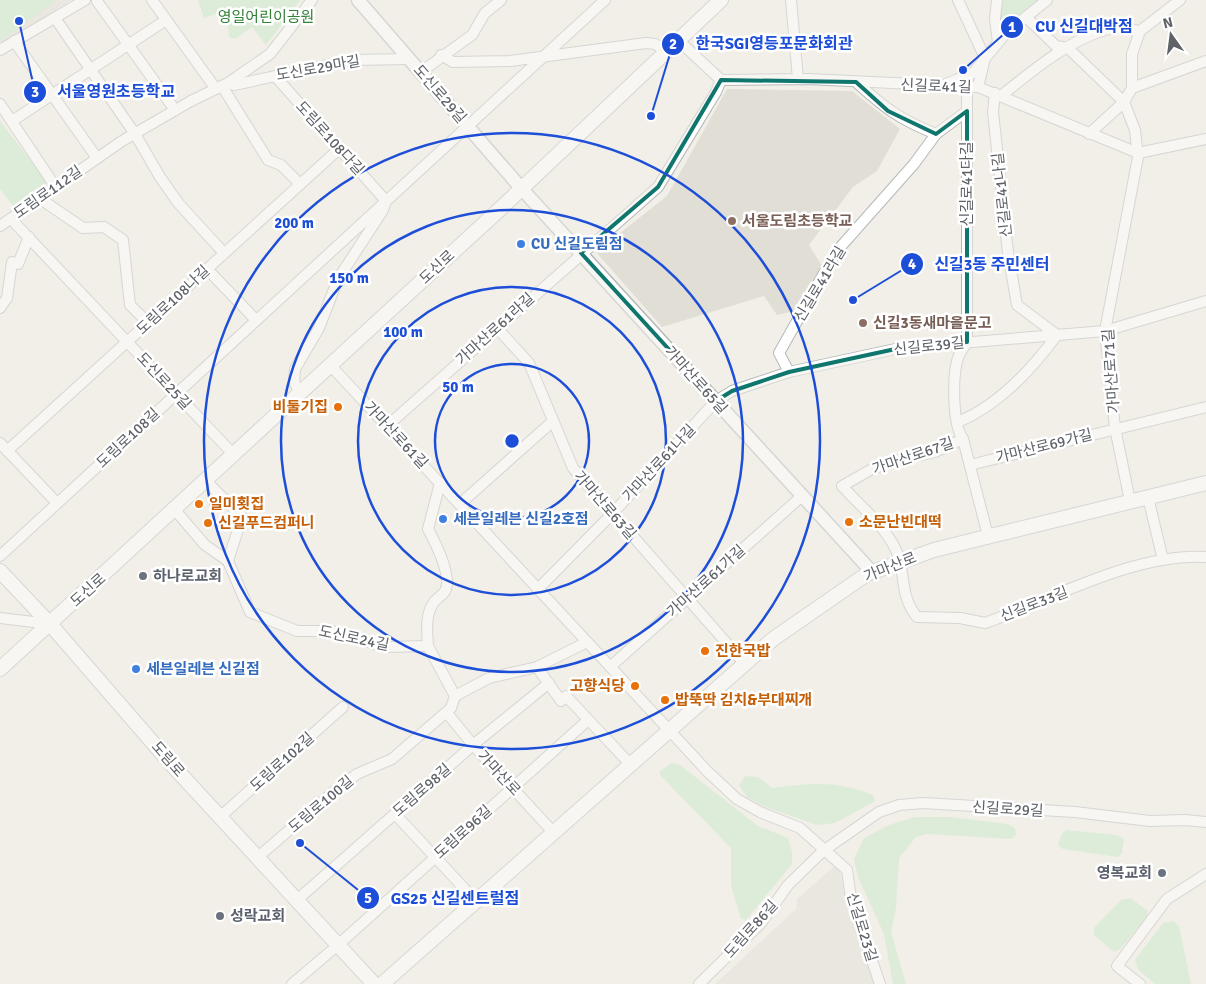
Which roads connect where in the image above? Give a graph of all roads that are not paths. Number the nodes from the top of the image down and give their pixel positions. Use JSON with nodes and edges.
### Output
{"nodes":[{"id":1,"x":85,"y":0,"type":"edge"},
{"id":2,"x":152,"y":0,"type":"edge"},
{"id":3,"x":312,"y":0,"type":"edge"},
{"id":4,"x":358,"y":0,"type":"edge"},
{"id":5,"x":501,"y":0,"type":"edge"},
{"id":6,"x":605,"y":0,"type":"edge"},
{"id":7,"x":791,"y":0,"type":"edge"},
{"id":8,"x":958,"y":0,"type":"edge"},
{"id":9,"x":997,"y":0,"type":"edge"},
{"id":10,"x":1047,"y":0,"type":"edge"},
{"id":11,"x":1180,"y":0,"type":"edge"},
{"id":12,"x":97,"y":1,"type":"dead end"},
{"id":13,"x":716,"y":1,"type":"edge"},
{"id":14,"x":1026,"y":17,"type":"junction"},
{"id":15,"x":55,"y":18,"type":"junction"},
{"id":16,"x":166,"y":20,"type":"junction"},
{"id":17,"x":1140,"y":31,"type":"junction"},
{"id":18,"x":678,"y":40,"type":"junction"},
{"id":19,"x":14,"y":41,"type":"junction"},
{"id":20,"x":998,"y":42,"type":"junction"},
{"id":21,"x":128,"y":45,"type":"junction"},
{"id":22,"x":1068,"y":48,"type":"junction"},
{"id":23,"x":0,"y":50,"type":"edge"},
{"id":24,"x":666,"y":51,"type":"junction"},
{"id":25,"x":441,"y":55,"type":"junction"},
{"id":26,"x":542,"y":58,"type":"junction"},
{"id":27,"x":985,"y":58,"type":"junction"},
{"id":28,"x":410,"y":59,"type":"junction"},
{"id":29,"x":1206,"y":61,"type":"edge"},
{"id":30,"x":91,"y":69,"type":"junction"},
{"id":31,"x":421,"y":72,"type":"junction"},
{"id":32,"x":275,"y":76,"type":"junction"},
{"id":33,"x":798,"y":79,"type":"junction"},
{"id":34,"x":721,"y":80,"type":"junction"},
{"id":35,"x":856,"y":82,"type":"junction"},
{"id":36,"x":222,"y":86,"type":"junction"},
{"id":37,"x":943,"y":86,"type":"junction"},
{"id":38,"x":967,"y":87,"type":"junction"},
{"id":39,"x":978,"y":87,"type":"junction"},
{"id":40,"x":1132,"y":88,"type":"junction"},
{"id":41,"x":52,"y":94,"type":"junction"},
{"id":42,"x":998,"y":95,"type":"junction"},
{"id":43,"x":1124,"y":102,"type":"junction"},
{"id":44,"x":0,"y":104,"type":"edge"},
{"id":45,"x":175,"y":110,"type":"junction"},
{"id":46,"x":967,"y":111,"type":"junction"},
{"id":47,"x":12,"y":121,"type":"junction"},
{"id":48,"x":468,"y":126,"type":"junction"},
{"id":49,"x":135,"y":134,"type":"junction"},
{"id":50,"x":936,"y":134,"type":"junction"},
{"id":51,"x":1089,"y":134,"type":"junction"},
{"id":52,"x":1206,"y":140,"type":"edge"},
{"id":53,"x":339,"y":149,"type":"junction"},
{"id":54,"x":1138,"y":153,"type":"junction"},
{"id":55,"x":97,"y":158,"type":"junction"},
{"id":56,"x":300,"y":184,"type":"junction"},
{"id":57,"x":55,"y":186,"type":"junction"},
{"id":58,"x":521,"y":188,"type":"junction"},
{"id":59,"x":39,"y":198,"type":"junction"},
{"id":60,"x":386,"y":201,"type":"junction"},
{"id":61,"x":11,"y":218,"type":"junction"},
{"id":62,"x":0,"y":226,"type":"edge"},
{"id":63,"x":29,"y":237,"type":"junction"},
{"id":64,"x":224,"y":253,"type":"junction"},
{"id":65,"x":581,"y":253,"type":"junction"},
{"id":66,"x":207,"y":269,"type":"junction"},
{"id":67,"x":1206,"y":301,"type":"edge"},
{"id":68,"x":0,"y":308,"type":"edge"},
{"id":69,"x":256,"y":320,"type":"junction"},
{"id":70,"x":148,"y":323,"type":"junction"},
{"id":71,"x":497,"y":328,"type":"junction"},
{"id":72,"x":1106,"y":331,"type":"junction"},
{"id":73,"x":1057,"y":335,"type":"junction"},
{"id":74,"x":128,"y":342,"type":"junction"},
{"id":75,"x":967,"y":342,"type":"junction"},
{"id":76,"x":332,"y":366,"type":"junction"},
{"id":77,"x":789,"y":372,"type":"junction"},
{"id":78,"x":176,"y":394,"type":"junction"},
{"id":79,"x":301,"y":394,"type":"junction"},
{"id":80,"x":716,"y":402,"type":"junction"},
{"id":81,"x":1206,"y":407,"type":"edge"},
{"id":82,"x":553,"y":421,"type":"junction"},
{"id":83,"x":958,"y":422,"type":"junction"},
{"id":84,"x":387,"y":426,"type":"junction"},
{"id":85,"x":1115,"y":428,"type":"junction"},
{"id":86,"x":963,"y":439,"type":"junction"},
{"id":87,"x":4,"y":447,"type":"edge"},
{"id":88,"x":234,"y":455,"type":"junction"},
{"id":89,"x":970,"y":465,"type":"junction"},
{"id":90,"x":206,"y":481,"type":"junction"},
{"id":91,"x":440,"y":483,"type":"junction"},
{"id":92,"x":1206,"y":483,"type":"edge"},
{"id":93,"x":802,"y":496,"type":"junction"},
{"id":94,"x":1148,"y":497,"type":"junction"},
{"id":95,"x":1130,"y":501,"type":"junction"},
{"id":96,"x":57,"y":503,"type":"junction"},
{"id":97,"x":460,"y":504,"type":"junction"},
{"id":98,"x":175,"y":510,"type":"junction"},
{"id":99,"x":612,"y":514,"type":"junction"},
{"id":100,"x":988,"y":536,"type":"junction"},
{"id":101,"x":0,"y":556,"type":"edge"},
{"id":102,"x":1206,"y":557,"type":"edge"},
{"id":103,"x":1163,"y":560,"type":"junction"},
{"id":104,"x":228,"y":561,"type":"junction"},
{"id":105,"x":899,"y":562,"type":"junction"},
{"id":106,"x":0,"y":571,"type":"edge"},
{"id":107,"x":872,"y":572,"type":"junction"},
{"id":108,"x":538,"y":589,"type":"junction"},
{"id":109,"x":686,"y":597,"type":"junction"},
{"id":110,"x":0,"y":618,"type":"edge"},
{"id":111,"x":50,"y":624,"type":"junction"},
{"id":112,"x":587,"y":642,"type":"junction"},
{"id":113,"x":428,"y":646,"type":"junction"},
{"id":114,"x":745,"y":664,"type":"junction"},
{"id":115,"x":537,"y":667,"type":"junction"},
{"id":116,"x":610,"y":667,"type":"junction"},
{"id":117,"x":0,"y":669,"type":"edge"},
{"id":118,"x":549,"y":683,"type":"junction"},
{"id":119,"x":455,"y":696,"type":"junction"},
{"id":120,"x":343,"y":707,"type":"dead end"},
{"id":121,"x":447,"y":713,"type":"junction"},
{"id":122,"x":588,"y":720,"type":"junction"},
{"id":123,"x":668,"y":730,"type":"junction"},
{"id":124,"x":473,"y":745,"type":"junction"},
{"id":125,"x":630,"y":764,"type":"junction"},
{"id":126,"x":512,"y":788,"type":"junction"},
{"id":127,"x":395,"y":814,"type":"junction"},
{"id":128,"x":220,"y":817,"type":"junction"},
{"id":129,"x":1206,"y":822,"type":"edge"},
{"id":130,"x":553,"y":832,"type":"junction"},
{"id":131,"x":823,"y":851,"type":"junction"},
{"id":132,"x":258,"y":857,"type":"junction"},
{"id":133,"x":435,"y":857,"type":"junction"},
{"id":134,"x":1206,"y":874,"type":"edge"},
{"id":135,"x":298,"y":900,"type":"junction"},
{"id":136,"x":475,"y":900,"type":"junction"},
{"id":137,"x":338,"y":945,"type":"junction"},
{"id":138,"x":292,"y":984,"type":"edge"},
{"id":139,"x":374,"y":984,"type":"edge"},
{"id":140,"x":382,"y":984,"type":"edge"},
{"id":141,"x":698,"y":984,"type":"edge"},
{"id":142,"x":880,"y":984,"type":"edge"},
{"id":143,"x":1140,"y":984,"type":"edge"}],
"edges":[{"from":1,"to":15,"type":"street"},
{"from":2,"to":16,"type":"street"},
{"from":3,"to":36,"type":"street","name":"도림로112길"},
{"from":4,"to":28,"type":"street","name":"도신로29길"},
{"from":5,"to":25,"type":"street"},
{"from":6,"to":26,"type":"street","name":"도림로108길"},
{"from":7,"to":33,"type":"street"},
{"from":8,"to":27,"type":"street"},
{"from":9,"to":20,"type":"street"},
{"from":10,"to":14,"type":"street"},
{"from":11,"to":17,"type":"street"},
{"from":12,"to":21,"type":"street"},
{"from":13,"to":18,"type":"main road","name":"도신로"},
{"from":14,"to":20,"type":"street"},
{"from":14,"to":22,"type":"street"},
{"from":15,"to":19,"type":"street"},
{"from":15,"to":30,"type":"street"},
{"from":16,"to":21,"type":"street"},
{"from":16,"to":36,"type":"street"},
{"from":17,"to":22,"type":"street"},
{"from":17,"to":40,"type":"street"},
{"from":18,"to":24,"type":"main road","name":"도신로"},
{"from":18,"to":34,"type":"street"},
{"from":19,"to":23,"type":"street"},
{"from":19,"to":41,"type":"street","name":"도림로112길"},
{"from":20,"to":27,"type":"street"},
{"from":21,"to":30,"type":"street"},
{"from":21,"to":45,"type":"street"},
{"from":22,"to":42,"type":"street"},
{"from":22,"to":43,"type":"street"},
{"from":24,"to":26,"type":"street"},
{"from":24,"to":58,"type":"main road","name":"도신로"},
{"from":25,"to":26,"type":"street"},
{"from":25,"to":31,"type":"street"},
{"from":26,"to":48,"type":"street","name":"도림로108길"},
{"from":27,"to":37,"type":"street"},
{"from":27,"to":39,"type":"street"},
{"from":28,"to":31,"type":"street","name":"도신로29길"},
{"from":28,"to":32,"type":"street","name":"도신로29마길"},
{"from":29,"to":40,"type":"street"},
{"from":30,"to":41,"type":"street"},
{"from":30,"to":49,"type":"street"},
{"from":31,"to":48,"type":"street","name":"도신로29길"},
{"from":32,"to":36,"type":"street","name":"도신로29마길"},
{"from":32,"to":53,"type":"street","name":"도림로108다길"},
{"from":33,"to":34,"type":"street","name":"신길로41길"},
{"from":33,"to":35,"type":"street","name":"신길로41길"},
{"from":34,"to":65,"type":"street"},
{"from":35,"to":37,"type":"street","name":"신길로41길"},
{"from":35,"to":50,"type":"street"},
{"from":36,"to":45,"type":"street","name":"도림로112길"},
{"from":36,"to":56,"type":"street"},
{"from":37,"to":38,"type":"street","name":"신길로41길"},
{"from":38,"to":39,"type":"street","name":"신길로41길"},
{"from":38,"to":46,"type":"street","name":"신길로41다길"},
{"from":39,"to":42,"type":"street","name":"신길로41길"},
{"from":40,"to":43,"type":"street"},
{"from":41,"to":47,"type":"street"},
{"from":41,"to":55,"type":"street","name":"도림로112길"},
{"from":42,"to":51,"type":"street","name":"신길로41길"},
{"from":42,"to":73,"type":"street","name":"신길로41나길"},
{"from":43,"to":51,"type":"street"},
{"from":43,"to":54,"type":"street"},
{"from":44,"to":47,"type":"street"},
{"from":45,"to":49,"type":"street","name":"도림로112길"},
{"from":46,"to":50,"type":"street","name":"신길로41라길"},
{"from":46,"to":75,"type":"street","name":"신길로41다길"},
{"from":47,"to":57,"type":"street"},
{"from":48,"to":58,"type":"street","name":"도신로29길"},
{"from":48,"to":60,"type":"street","name":"도림로108길"},
{"from":49,"to":55,"type":"street","name":"도림로112길"},
{"from":49,"to":64,"type":"street"},
{"from":50,"to":77,"type":"street","name":"신길로41라길"},
{"from":51,"to":54,"type":"street","name":"신길로41길"},
{"from":52,"to":54,"type":"street"},
{"from":53,"to":56,"type":"street","name":"도림로108나길"},
{"from":53,"to":60,"type":"street","name":"도림로108다길"},
{"from":54,"to":72,"type":"street","name":"가마산로71길"},
{"from":55,"to":57,"type":"street","name":"도림로112길"},
{"from":56,"to":64,"type":"street","name":"도림로108나길"},
{"from":57,"to":59,"type":"street","name":"도림로112길"},
{"from":58,"to":65,"type":"street","name":"가마산로65길"},
{"from":58,"to":76,"type":"main road","name":"도신로"},
{"from":59,"to":61,"type":"street","name":"도림로112길"},
{"from":59,"to":70,"type":"street"},
{"from":60,"to":69,"type":"street","name":"도림로108길"},
{"from":60,"to":79,"type":"street"},
{"from":61,"to":62,"type":"street","name":"도림로112길"},
{"from":61,"to":63,"type":"street","name":"도신로25길"},
{"from":63,"to":68,"type":"street"},
{"from":63,"to":74,"type":"street","name":"도신로25길"},
{"from":64,"to":66,"type":"street","name":"도림로108나길"},
{"from":65,"to":71,"type":"street","name":"가마산로61라길"},
{"from":65,"to":80,"type":"street","name":"가마산로65길"},
{"from":66,"to":69,"type":"street"},
{"from":66,"to":70,"type":"street","name":"도림로108나길"},
{"from":67,"to":72,"type":"street","name":"신길로39길"},
{"from":69,"to":78,"type":"street","name":"도림로108길"},
{"from":70,"to":74,"type":"street","name":"도림로108나길"},
{"from":71,"to":82,"type":"street","name":"가마산로63길"},
{"from":71,"to":84,"type":"street","name":"가마산로61라길"},
{"from":72,"to":73,"type":"street","name":"신길로39길"},
{"from":72,"to":85,"type":"street","name":"가마산로71길"},
{"from":73,"to":75,"type":"street","name":"신길로39길"},
{"from":73,"to":83,"type":"street"},
{"from":74,"to":78,"type":"street","name":"도신로25길"},
{"from":74,"to":87,"type":"street","name":"도림로108나길"},
{"from":75,"to":77,"type":"street","name":"신길로39길"},
{"from":75,"to":83,"type":"street"},
{"from":76,"to":79,"type":"main road","name":"도신로"},
{"from":76,"to":84,"type":"street","name":"가마산로61길"},
{"from":77,"to":80,"type":"street","name":"신길로39길"},
{"from":78,"to":88,"type":"street","name":"도신로25길"},
{"from":78,"to":96,"type":"street","name":"도림로108길"},
{"from":79,"to":88,"type":"main road","name":"도신로"},
{"from":80,"to":93,"type":"street","name":"가마산로65길"},
{"from":80,"to":99,"type":"street","name":"가마산로61나길"},
{"from":81,"to":85,"type":"street","name":"가마산로69가길"},
{"from":82,"to":97,"type":"street"},
{"from":82,"to":99,"type":"street","name":"가마산로63길"},
{"from":83,"to":86,"type":"street"},
{"from":84,"to":91,"type":"street","name":"가마산로61길"},
{"from":85,"to":89,"type":"street","name":"가마산로69가길"},
{"from":85,"to":95,"type":"street","name":"가마산로71길"},
{"from":86,"to":89,"type":"street"},
{"from":86,"to":105,"type":"street","name":"가마산로67길"},
{"from":87,"to":96,"type":"street"},
{"from":88,"to":90,"type":"main road","name":"도신로"},
{"from":89,"to":100,"type":"street"},
{"from":90,"to":98,"type":"main road","name":"도신로"},
{"from":90,"to":104,"type":"street"},
{"from":91,"to":97,"type":"street","name":"가마산로61길"},
{"from":91,"to":113,"type":"street"},
{"from":92,"to":94,"type":"main road","name":"가마산로"},
{"from":93,"to":107,"type":"street","name":"가마산로65길"},
{"from":93,"to":109,"type":"street","name":"가마산로61가길"},
{"from":94,"to":95,"type":"main road","name":"가마산로"},
{"from":94,"to":103,"type":"street"},
{"from":95,"to":100,"type":"main road","name":"가마산로"},
{"from":96,"to":101,"type":"street","name":"도림로108길"},
{"from":97,"to":108,"type":"street","name":"가마산로61길"},
{"from":98,"to":104,"type":"street"},
{"from":98,"to":111,"type":"main road","name":"도신로"},
{"from":99,"to":108,"type":"street","name":"가마산로61나길"},
{"from":99,"to":109,"type":"street","name":"가마산로63길"},
{"from":100,"to":105,"type":"main road","name":"가마산로"},
{"from":102,"to":103,"type":"street","name":"신길로33길"},
{"from":103,"to":105,"type":"street","name":"신길로33길"},
{"from":104,"to":113,"type":"street","name":"도신로24길"},
{"from":105,"to":107,"type":"main road","name":"가마산로"},
{"from":106,"to":111,"type":"main road","name":"도림로"},
{"from":107,"to":114,"type":"main road","name":"가마산로"},
{"from":108,"to":112,"type":"street","name":"가마산로61길"},
{"from":109,"to":114,"type":"street","name":"가마산로63길"},
{"from":109,"to":116,"type":"street","name":"가마산로61가길"},
{"from":110,"to":111,"type":"street"},
{"from":111,"to":117,"type":"main road","name":"도신로"},
{"from":111,"to":128,"type":"main road","name":"도림로"},
{"from":112,"to":115,"type":"street"},
{"from":112,"to":116,"type":"street","name":"가마산로61길"},
{"from":113,"to":119,"type":"street"},
{"from":114,"to":123,"type":"main road","name":"가마산로"},
{"from":115,"to":118,"type":"street"},
{"from":115,"to":119,"type":"street"},
{"from":116,"to":123,"type":"street","name":"가마산로61길"},
{"from":118,"to":122,"type":"street"},
{"from":118,"to":124,"type":"street","name":"도림로98길"},
{"from":119,"to":121,"type":"street","name":"도림로100길"},
{"from":120,"to":128,"type":"street","name":"도림로102길"},
{"from":121,"to":124,"type":"street","name":"가마산로"},
{"from":121,"to":132,"type":"street","name":"도림로100길"},
{"from":122,"to":125,"type":"street"},
{"from":122,"to":126,"type":"street","name":"도림로96길"},
{"from":123,"to":125,"type":"main road","name":"가마산로"},
{"from":123,"to":131,"type":"street","name":"신길로23길"},
{"from":124,"to":126,"type":"street","name":"가마산로"},
{"from":124,"to":127,"type":"street","name":"도림로98길"},
{"from":125,"to":130,"type":"main road","name":"가마산로"},
{"from":126,"to":130,"type":"street","name":"가마산로"},
{"from":126,"to":133,"type":"street","name":"도림로96길"},
{"from":127,"to":133,"type":"street"},
{"from":127,"to":135,"type":"street","name":"도림로98길"},
{"from":128,"to":132,"type":"main road","name":"도림로"},
{"from":129,"to":131,"type":"street","name":"신길로29길"},
{"from":130,"to":136,"type":"main road","name":"가마산로"},
{"from":131,"to":141,"type":"street","name":"도림로86길"},
{"from":131,"to":142,"type":"street","name":"신길로23길"},
{"from":132,"to":135,"type":"main road","name":"도림로"},
{"from":133,"to":136,"type":"street"},
{"from":133,"to":137,"type":"street","name":"도림로96길"},
{"from":134,"to":143,"type":"street"},
{"from":135,"to":137,"type":"main road","name":"도림로"},
{"from":136,"to":140,"type":"main road","name":"가마산로"},
{"from":137,"to":138,"type":"street"},
{"from":137,"to":139,"type":"main road","name":"도림로"}]}
